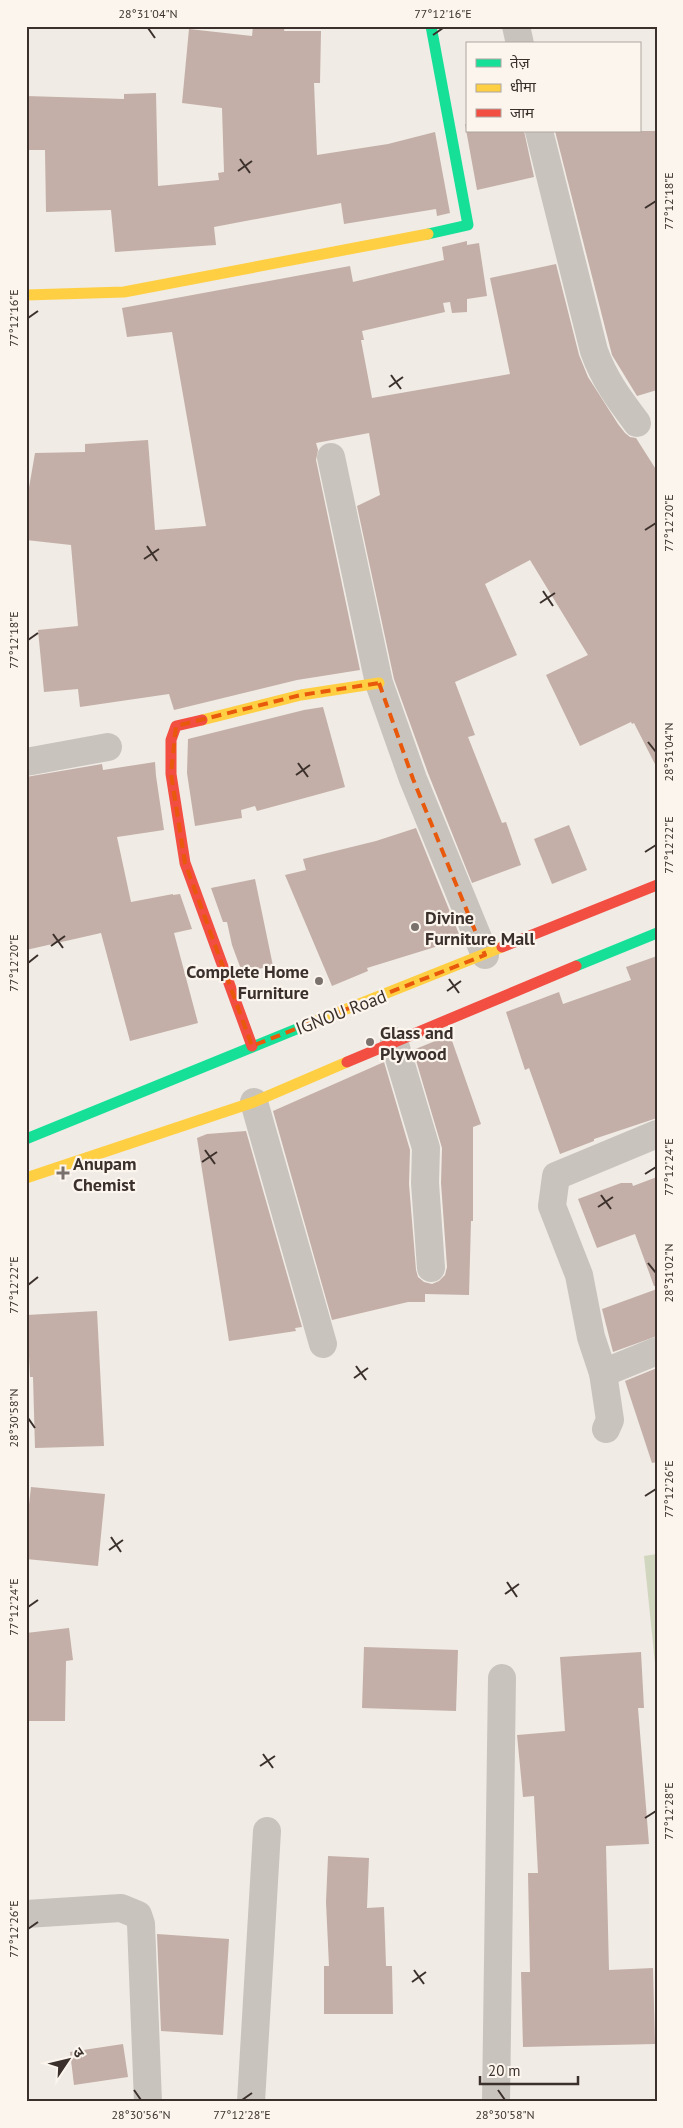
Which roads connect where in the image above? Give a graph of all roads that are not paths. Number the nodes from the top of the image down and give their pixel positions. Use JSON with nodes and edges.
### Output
{"nodes":[{"id":1,"x":431,"y":26,"type":"edge"},
{"id":2,"x":516,"y":26,"type":"edge"},
{"id":3,"x":520,"y":42,"type":"edge"},
{"id":4,"x":538,"y":132,"type":"edge"},
{"id":5,"x":26,"y":295,"type":"edge"},
{"id":6,"x":637,"y":423,"type":"dead end"},
{"id":7,"x":331,"y":457,"type":"dead end"},
{"id":8,"x":379,"y":683,"type":"junction"},
{"id":9,"x":108,"y":747,"type":"dead end"},
{"id":10,"x":26,"y":762,"type":"edge"},
{"id":11,"x":657,"y":885,"type":"edge"},
{"id":12,"x":657,"y":933,"type":"edge"},
{"id":13,"x":485,"y":955,"type":"junction"},
{"id":14,"x":394,"y":1041,"type":"junction"},
{"id":15,"x":252,"y":1046,"type":"junction"},
{"id":16,"x":254,"y":1102,"type":"junction"},
{"id":17,"x":657,"y":1134,"type":"edge"},
{"id":18,"x":26,"y":1139,"type":"edge"},
{"id":19,"x":26,"y":1178,"type":"edge"},
{"id":20,"x":431,"y":1268,"type":"dead end"},
{"id":21,"x":323,"y":1344,"type":"dead end"},
{"id":22,"x":657,"y":1351,"type":"edge"},
{"id":23,"x":604,"y":1374,"type":"junction"},
{"id":24,"x":606,"y":1429,"type":"dead end"},
{"id":25,"x":502,"y":1678,"type":"dead end"},
{"id":26,"x":267,"y":1831,"type":"dead end"},
{"id":27,"x":26,"y":1914,"type":"edge"},
{"id":28,"x":148,"y":2102,"type":"edge"},
{"id":29,"x":251,"y":2102,"type":"edge"},
{"id":30,"x":496,"y":2102,"type":"edge"}],
"edges":[{"from":1,"to":5,"type":"street"},
{"from":2,"to":3,"type":"street"},
{"from":4,"to":6,"type":"street"},
{"from":7,"to":8,"type":"street"},
{"from":8,"to":13,"type":"street"},
{"from":8,"to":15,"type":"street"},
{"from":9,"to":10,"type":"street"},
{"from":11,"to":13,"type":"street","name":"IGNOU Road"},
{"from":12,"to":14,"type":"street"},
{"from":13,"to":15,"type":"street","name":"IGNOU Road"},
{"from":14,"to":16,"type":"street"},
{"from":14,"to":20,"type":"street"},
{"from":15,"to":18,"type":"street","name":"IGNOU Road"},
{"from":16,"to":19,"type":"street"},
{"from":16,"to":21,"type":"street"},
{"from":17,"to":23,"type":"street"},
{"from":22,"to":23,"type":"street"},
{"from":23,"to":24,"type":"street"},
{"from":25,"to":30,"type":"street"},
{"from":26,"to":29,"type":"street"},
{"from":27,"to":28,"type":"street"}]}
